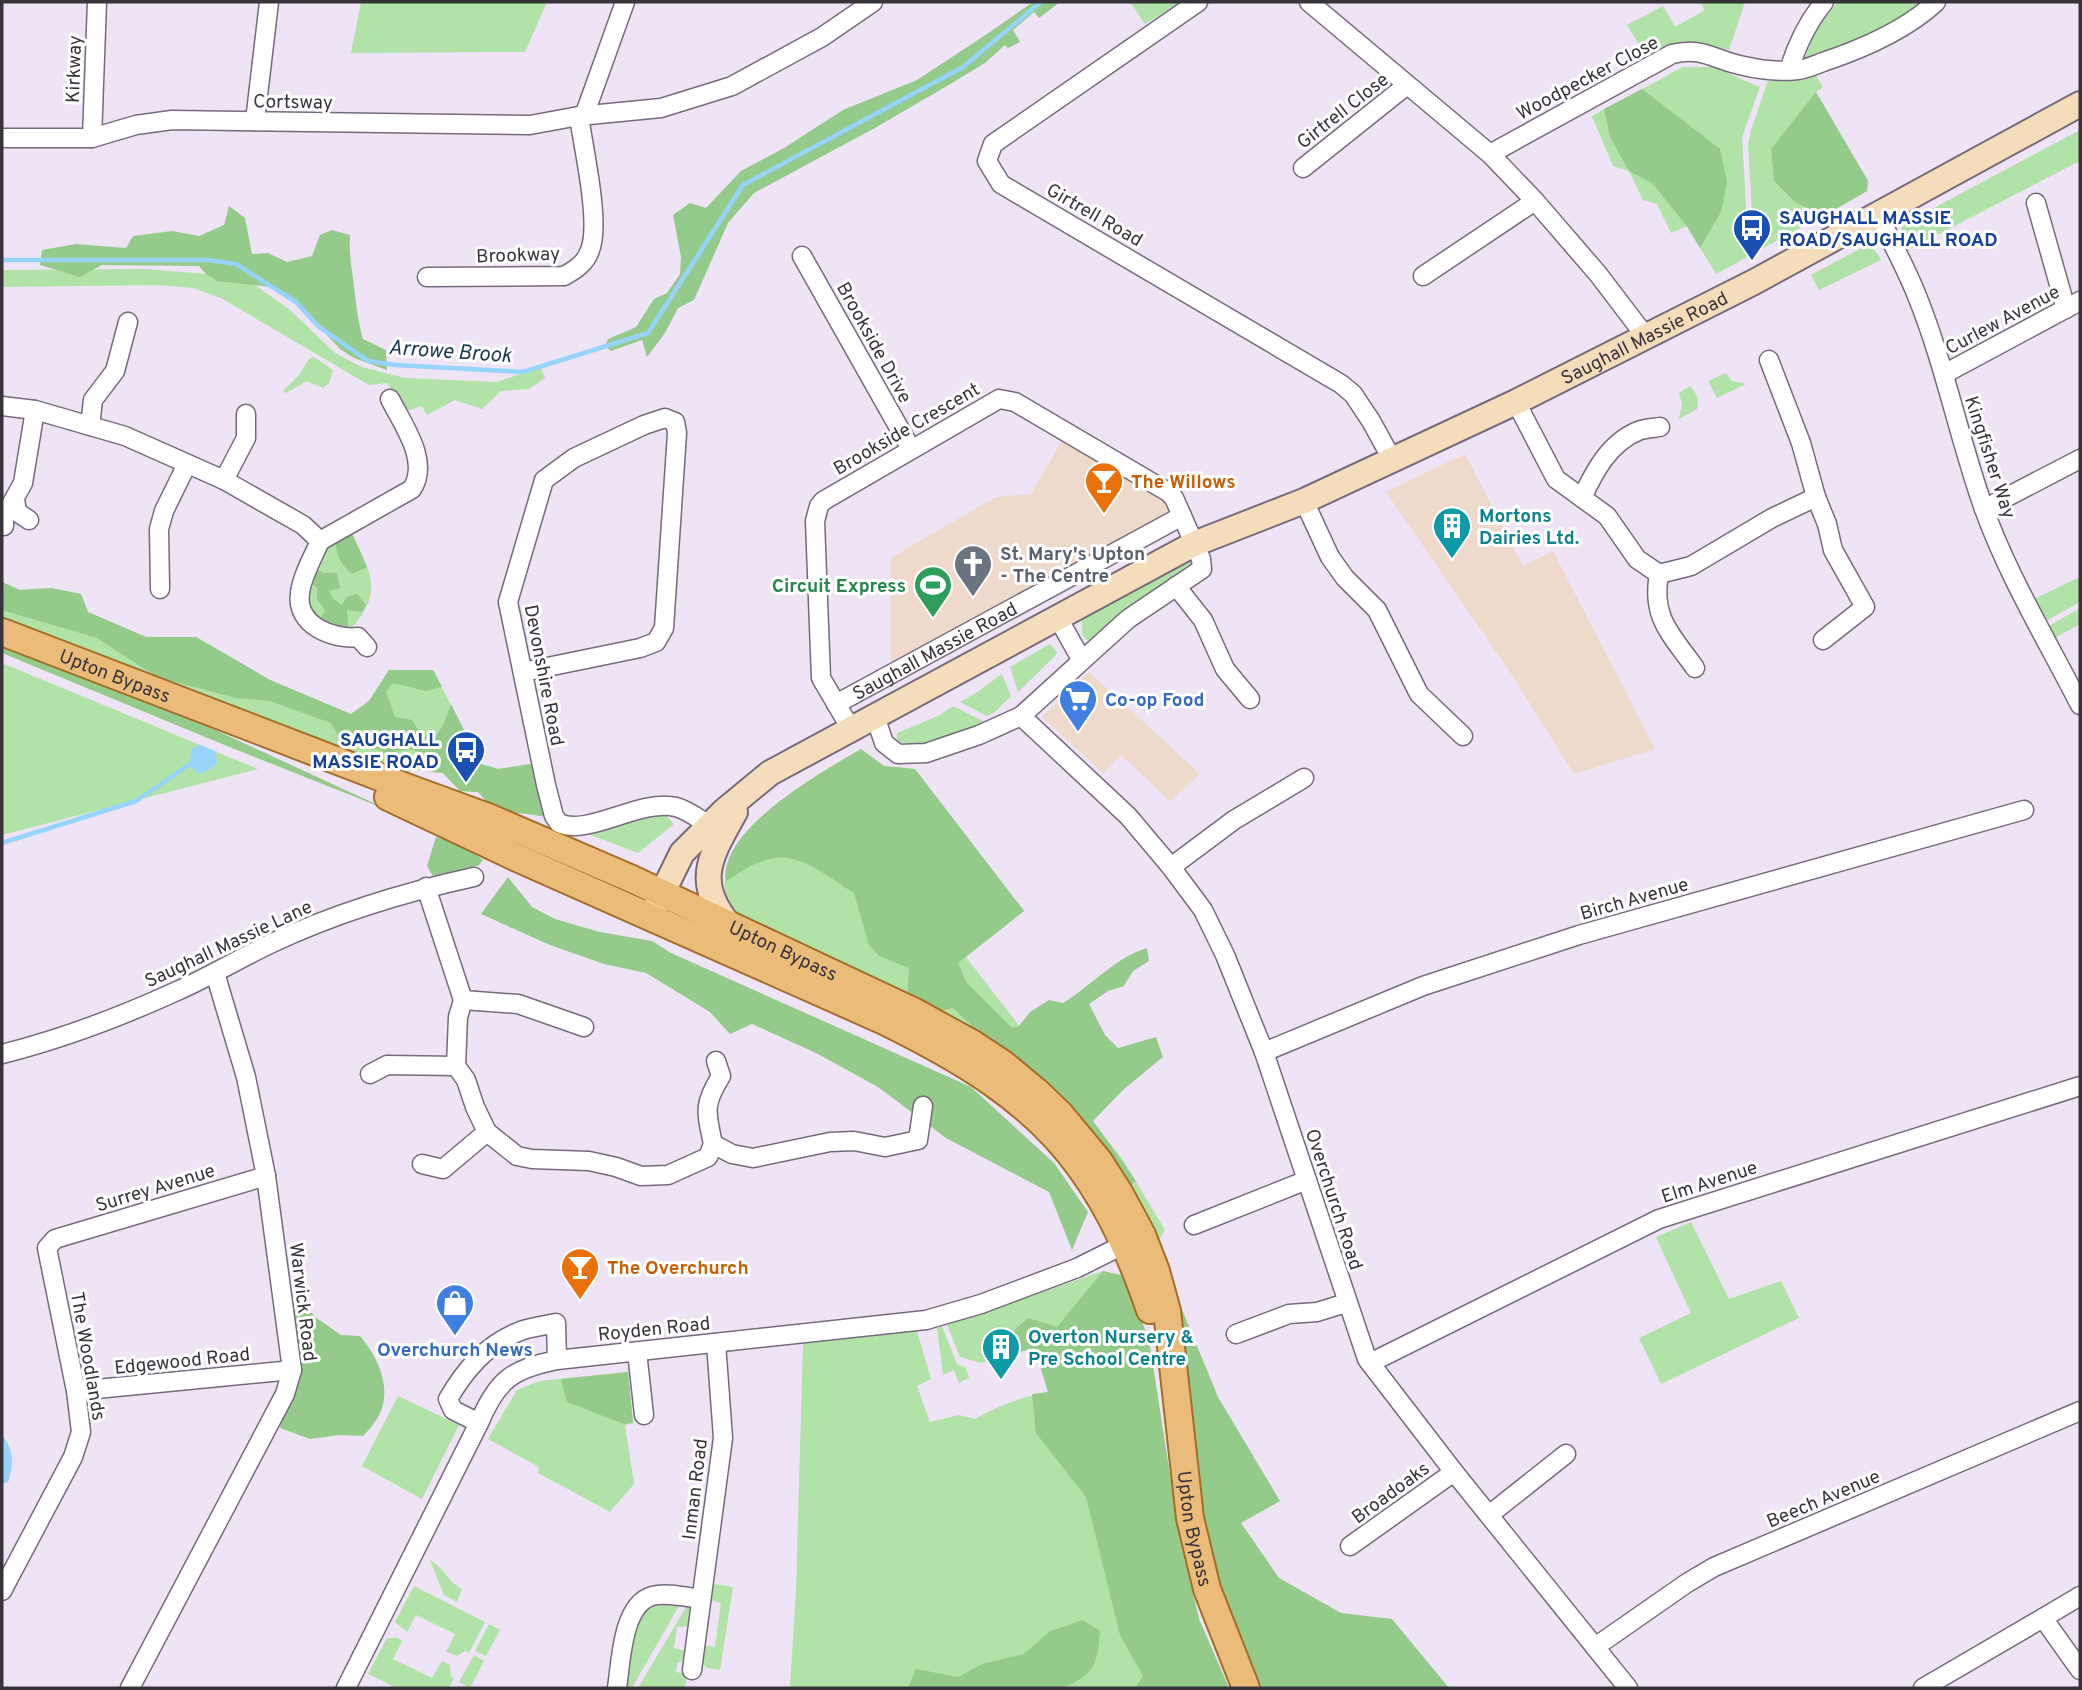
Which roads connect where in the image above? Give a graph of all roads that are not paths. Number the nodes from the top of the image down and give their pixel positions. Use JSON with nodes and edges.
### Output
{"nodes":[{"id":1,"x":97,"y":2,"type":"edge"},
{"id":2,"x":269,"y":2,"type":"edge"},
{"id":3,"x":625,"y":2,"type":"edge"},
{"id":4,"x":873,"y":2,"type":"edge"},
{"id":5,"x":1198,"y":2,"type":"edge"},
{"id":6,"x":1824,"y":2,"type":"edge"},
{"id":7,"x":1936,"y":2,"type":"edge"},
{"id":8,"x":1317,"y":4,"type":"edge"},
{"id":9,"x":1789,"y":70,"type":"junction"},
{"id":10,"x":1407,"y":85,"type":"junction"},
{"id":11,"x":2080,"y":104,"type":"edge"},
{"id":12,"x":581,"y":116,"type":"junction"},
{"id":13,"x":255,"y":121,"type":"junction"},
{"id":14,"x":2,"y":138,"type":"edge"},
{"id":15,"x":92,"y":138,"type":"junction"},
{"id":16,"x":1490,"y":154,"type":"junction"},
{"id":17,"x":1303,"y":167,"type":"dead end"},
{"id":18,"x":1535,"y":201,"type":"junction"},
{"id":19,"x":2036,"y":203,"type":"dead end"},
{"id":20,"x":1878,"y":215,"type":"junction"},
{"id":21,"x":802,"y":256,"type":"dead end"},
{"id":22,"x":1423,"y":275,"type":"dead end"},
{"id":23,"x":427,"y":277,"type":"dead end"},
{"id":24,"x":2073,"y":305,"type":"edge"},
{"id":25,"x":128,"y":323,"type":"dead end"},
{"id":26,"x":1646,"y":337,"type":"junction"},
{"id":27,"x":1769,"y":360,"type":"dead end"},
{"id":28,"x":1944,"y":374,"type":"junction"},
{"id":29,"x":390,"y":398,"type":"dead end"},
{"id":30,"x":1516,"y":402,"type":"junction"},
{"id":31,"x":2,"y":407,"type":"edge"},
{"id":32,"x":35,"y":410,"type":"junction"},
{"id":33,"x":246,"y":414,"type":"dead end"},
{"id":34,"x":90,"y":426,"type":"junction"},
{"id":35,"x":1660,"y":427,"type":"dead end"},
{"id":36,"x":911,"y":449,"type":"junction"},
{"id":37,"x":2080,"y":459,"type":"edge"},
{"id":38,"x":1393,"y":461,"type":"junction"},
{"id":39,"x":187,"y":464,"type":"junction"},
{"id":40,"x":224,"y":480,"type":"junction"},
{"id":41,"x":1816,"y":497,"type":"junction"},
{"id":42,"x":1582,"y":498,"type":"junction"},
{"id":43,"x":15,"y":499,"type":"junction"},
{"id":44,"x":1304,"y":501,"type":"junction"},
{"id":45,"x":1983,"y":509,"type":"junction"},
{"id":46,"x":1182,"y":516,"type":"junction"},
{"id":47,"x":29,"y":520,"type":"dead end"},
{"id":48,"x":4,"y":526,"type":"dead end"},
{"id":49,"x":320,"y":541,"type":"junction"},
{"id":50,"x":1194,"y":544,"type":"junction"},
{"id":51,"x":1659,"y":574,"type":"junction"},
{"id":52,"x":1176,"y":586,"type":"junction"},
{"id":53,"x":160,"y":589,"type":"dead end"},
{"id":54,"x":1058,"y":618,"type":"junction"},
{"id":55,"x":2,"y":632,"type":"edge"},
{"id":56,"x":1823,"y":640,"type":"dead end"},
{"id":57,"x":367,"y":648,"type":"dead end"},
{"id":58,"x":1081,"y":659,"type":"junction"},
{"id":59,"x":1695,"y":668,"type":"dead end"},
{"id":60,"x":523,"y":672,"type":"junction"},
{"id":61,"x":1250,"y":699,"type":"dead end"},
{"id":62,"x":836,"y":704,"type":"junction"},
{"id":63,"x":2080,"y":705,"type":"edge"},
{"id":64,"x":875,"y":716,"type":"junction"},
{"id":65,"x":1021,"y":716,"type":"junction"},
{"id":66,"x":851,"y":729,"type":"junction"},
{"id":67,"x":1463,"y":736,"type":"dead end"},
{"id":68,"x":1304,"y":778,"type":"dead end"},
{"id":69,"x":746,"y":793,"type":"junction"},
{"id":70,"x":2024,"y":810,"type":"dead end"},
{"id":71,"x":708,"y":828,"type":"junction"},
{"id":72,"x":1171,"y":867,"type":"junction"},
{"id":73,"x":474,"y":877,"type":"dead end"},
{"id":74,"x":426,"y":887,"type":"junction"},
{"id":75,"x":663,"y":908,"type":"junction"},
{"id":76,"x":730,"y":926,"type":"junction"},
{"id":77,"x":215,"y":973,"type":"junction"},
{"id":78,"x":463,"y":1000,"type":"junction"},
{"id":79,"x":584,"y":1027,"type":"dead end"},
{"id":80,"x":1264,"y":1052,"type":"junction"},
{"id":81,"x":2,"y":1054,"type":"edge"},
{"id":82,"x":716,"y":1060,"type":"dead end"},
{"id":83,"x":456,"y":1066,"type":"junction"},
{"id":84,"x":370,"y":1074,"type":"dead end"},
{"id":85,"x":2080,"y":1086,"type":"edge"},
{"id":86,"x":923,"y":1106,"type":"dead end"},
{"id":87,"x":487,"y":1132,"type":"junction"},
{"id":88,"x":713,"y":1144,"type":"junction"},
{"id":89,"x":422,"y":1164,"type":"dead end"},
{"id":90,"x":266,"y":1176,"type":"junction"},
{"id":91,"x":1307,"y":1180,"type":"junction"},
{"id":92,"x":1194,"y":1225,"type":"dead end"},
{"id":93,"x":55,"y":1239,"type":"joint"},
{"id":94,"x":1133,"y":1240,"type":"junction"},
{"id":95,"x":1346,"y":1303,"type":"junction"},
{"id":96,"x":1236,"y":1334,"type":"dead end"},
{"id":97,"x":716,"y":1343,"type":"junction"},
{"id":98,"x":637,"y":1352,"type":"junction"},
{"id":99,"x":557,"y":1360,"type":"junction"},
{"id":100,"x":1370,"y":1363,"type":"junction"},
{"id":101,"x":292,"y":1370,"type":"junction"},
{"id":102,"x":76,"y":1391,"type":"junction"},
{"id":103,"x":2080,"y":1411,"type":"edge"},
{"id":104,"x":644,"y":1415,"type":"dead end"},
{"id":105,"x":479,"y":1423,"type":"junction"},
{"id":106,"x":1566,"y":1454,"type":"dead end"},
{"id":107,"x":1454,"y":1472,"type":"junction"},
{"id":108,"x":1489,"y":1515,"type":"junction"},
{"id":109,"x":1350,"y":1546,"type":"dead end"},
{"id":110,"x":2,"y":1591,"type":"edge"},
{"id":111,"x":2080,"y":1596,"type":"edge"},
{"id":112,"x":701,"y":1599,"type":"junction"},
{"id":113,"x":2043,"y":1618,"type":"junction"},
{"id":114,"x":1595,"y":1647,"type":"junction"},
{"id":115,"x":2080,"y":1670,"type":"edge"},
{"id":116,"x":692,"y":1671,"type":"dead end"},
{"id":117,"x":130,"y":1688,"type":"edge"},
{"id":118,"x":346,"y":1688,"type":"edge"},
{"id":119,"x":617,"y":1688,"type":"edge"},
{"id":120,"x":1246,"y":1688,"type":"edge"},
{"id":121,"x":1628,"y":1688,"type":"edge"},
{"id":122,"x":1923,"y":1688,"type":"edge"}],
"edges":[{"from":1,"to":15,"type":"street","name":"Kirkway"},
{"from":2,"to":13,"type":"street"},
{"from":3,"to":12,"type":"street"},
{"from":4,"to":12,"type":"street","name":"Cortsway"},
{"from":5,"to":38,"type":"street","name":"Girtrell Road"},
{"from":6,"to":9,"type":"street"},
{"from":7,"to":9,"type":"street","name":"Woodpecker Close"},
{"from":8,"to":10,"type":"street"},
{"from":9,"to":16,"type":"street","name":"Woodpecker Close"},
{"from":10,"to":16,"type":"street"},
{"from":10,"to":17,"type":"street","name":"Girtrell Close"},
{"from":11,"to":20,"type":"main road","name":"Saughall Massie Road"},
{"from":12,"to":13,"type":"street","name":"Cortsway"},
{"from":12,"to":23,"type":"street","name":"Brookway"},
{"from":13,"to":15,"type":"street","name":"Cortsway"},
{"from":14,"to":15,"type":"street","name":"Cortsway"},
{"from":16,"to":18,"type":"street"},
{"from":18,"to":22,"type":"street"},
{"from":18,"to":26,"type":"street"},
{"from":19,"to":24,"type":"street"},
{"from":20,"to":26,"type":"main road","name":"Saughall Massie Road"},
{"from":20,"to":28,"type":"street","name":"Kingfisher Way"},
{"from":21,"to":36,"type":"street","name":"Brookside Drive"},
{"from":24,"to":28,"type":"street","name":"Curlew Avenue"},
{"from":25,"to":34,"type":"street"},
{"from":26,"to":30,"type":"main road","name":"Saughall Massie Road"},
{"from":27,"to":41,"type":"street"},
{"from":28,"to":45,"type":"street","name":"Kingfisher Way"},
{"from":29,"to":49,"type":"street"},
{"from":30,"to":38,"type":"main road","name":"Saughall Massie Road"},
{"from":30,"to":42,"type":"street"},
{"from":31,"to":32,"type":"street"},
{"from":32,"to":34,"type":"street"},
{"from":32,"to":43,"type":"street"},
{"from":33,"to":40,"type":"street"},
{"from":34,"to":39,"type":"street"},
{"from":35,"to":42,"type":"street"},
{"from":36,"to":46,"type":"street","name":"Brookside Crescent"},
{"from":36,"to":62,"type":"street","name":"Brookside Crescent"},
{"from":37,"to":45,"type":"street"},
{"from":38,"to":44,"type":"main road","name":"Saughall Massie Road"},
{"from":39,"to":40,"type":"street"},
{"from":39,"to":53,"type":"street"},
{"from":40,"to":49,"type":"street"},
{"from":41,"to":51,"type":"street"},
{"from":41,"to":56,"type":"street"},
{"from":42,"to":51,"type":"street"},
{"from":43,"to":47,"type":"street"},
{"from":43,"to":48,"type":"street"},
{"from":44,"to":50,"type":"main road","name":"Saughall Massie Road"},
{"from":44,"to":67,"type":"street"},
{"from":45,"to":63,"type":"street","name":"Kingfisher Way"},
{"from":46,"to":50,"type":"street","name":"Brookside Crescent"},
{"from":46,"to":62,"type":"street","name":"Saughall Massie Road"},
{"from":49,"to":57,"type":"street"},
{"from":50,"to":52,"type":"street","name":"Saughall Massie Road"},
{"from":50,"to":54,"type":"main road","name":"Saughall Massie Road"},
{"from":51,"to":59,"type":"street"},
{"from":52,"to":58,"type":"street","name":"Saughall Massie Road"},
{"from":52,"to":61,"type":"street"},
{"from":54,"to":58,"type":"street"},
{"from":54,"to":64,"type":"main road","name":"Saughall Massie Road"},
{"from":55,"to":75,"type":"main road","name":"Upton Bypass"},
{"from":58,"to":65,"type":"street","name":"Saughall Massie Road"},
{"from":60,"to":60,"type":"street","name":"Devonshire Road"},
{"from":60,"to":71,"type":"street","name":"Devonshire Road"},
{"from":62,"to":66,"type":"street","name":"Brookside Crescent"},
{"from":64,"to":65,"type":"street","name":"Saughall Massie Road"},
{"from":64,"to":66,"type":"main road","name":"Saughall Massie Road"},
{"from":65,"to":72,"type":"street","name":"Overchurch Road"},
{"from":66,"to":69,"type":"main road","name":"Saughall Massie Road"},
{"from":68,"to":72,"type":"street"},
{"from":69,"to":71,"type":"main road","name":"Saughall Massie Road"},
{"from":69,"to":76,"type":"main road"},
{"from":70,"to":80,"type":"street","name":"Birch Avenue"},
{"from":71,"to":75,"type":"main road","name":"Saughall Massie Road"},
{"from":72,"to":80,"type":"street","name":"Overchurch Road"},
{"from":73,"to":74,"type":"street","name":"Saughall Massie Lane"},
{"from":74,"to":77,"type":"street","name":"Saughall Massie Lane"},
{"from":74,"to":78,"type":"street"},
{"from":75,"to":76,"type":"main road","name":"Upton Bypass"},
{"from":75,"to":94,"type":"main road","name":"Upton Bypass"},
{"from":76,"to":94,"type":"main road","name":"Upton Bypass"},
{"from":77,"to":81,"type":"street","name":"Saughall Massie Lane"},
{"from":77,"to":90,"type":"street","name":"Warwick Road"},
{"from":78,"to":79,"type":"street"},
{"from":78,"to":83,"type":"street"},
{"from":80,"to":91,"type":"street","name":"Overchurch Road"},
{"from":82,"to":88,"type":"street"},
{"from":83,"to":84,"type":"street"},
{"from":83,"to":87,"type":"street"},
{"from":85,"to":100,"type":"street","name":"Elm Avenue"},
{"from":86,"to":88,"type":"street"},
{"from":87,"to":88,"type":"street"},
{"from":87,"to":89,"type":"street"},
{"from":90,"to":93,"type":"street","name":"Surrey Avenue"},
{"from":90,"to":101,"type":"street","name":"Warwick Road"},
{"from":91,"to":92,"type":"street"},
{"from":91,"to":95,"type":"street","name":"Overchurch Road"},
{"from":93,"to":102,"type":"street","name":"The Woodlands"},
{"from":94,"to":97,"type":"street","name":"Royden Road"},
{"from":94,"to":120,"type":"main road","name":"Upton Bypass"},
{"from":95,"to":96,"type":"street"},
{"from":95,"to":100,"type":"street","name":"Overchurch Road"},
{"from":97,"to":98,"type":"street","name":"Royden Road"},
{"from":97,"to":112,"type":"street","name":"Inman Road"},
{"from":98,"to":99,"type":"street","name":"Royden Road"},
{"from":98,"to":104,"type":"street"},
{"from":99,"to":105,"type":"street","name":"Royden Road"},
{"from":99,"to":105,"type":"street"},
{"from":100,"to":107,"type":"street","name":"Overchurch Road"},
{"from":101,"to":102,"type":"street","name":"Edgewood Road"},
{"from":101,"to":117,"type":"street","name":"Warwick Road"},
{"from":102,"to":110,"type":"street","name":"The Woodlands"},
{"from":103,"to":114,"type":"street","name":"Beech Avenue"},
{"from":105,"to":118,"type":"street","name":"Royden Road"},
{"from":106,"to":108,"type":"street"},
{"from":107,"to":108,"type":"street","name":"Overchurch Road"},
{"from":107,"to":109,"type":"street","name":"Broadoaks"},
{"from":108,"to":114,"type":"street","name":"Overchurch Road"},
{"from":111,"to":113,"type":"street"},
{"from":112,"to":116,"type":"street","name":"Inman Road"},
{"from":112,"to":119,"type":"street"},
{"from":113,"to":115,"type":"street"},
{"from":113,"to":122,"type":"street"},
{"from":114,"to":121,"type":"street","name":"Overchurch Road"}]}
